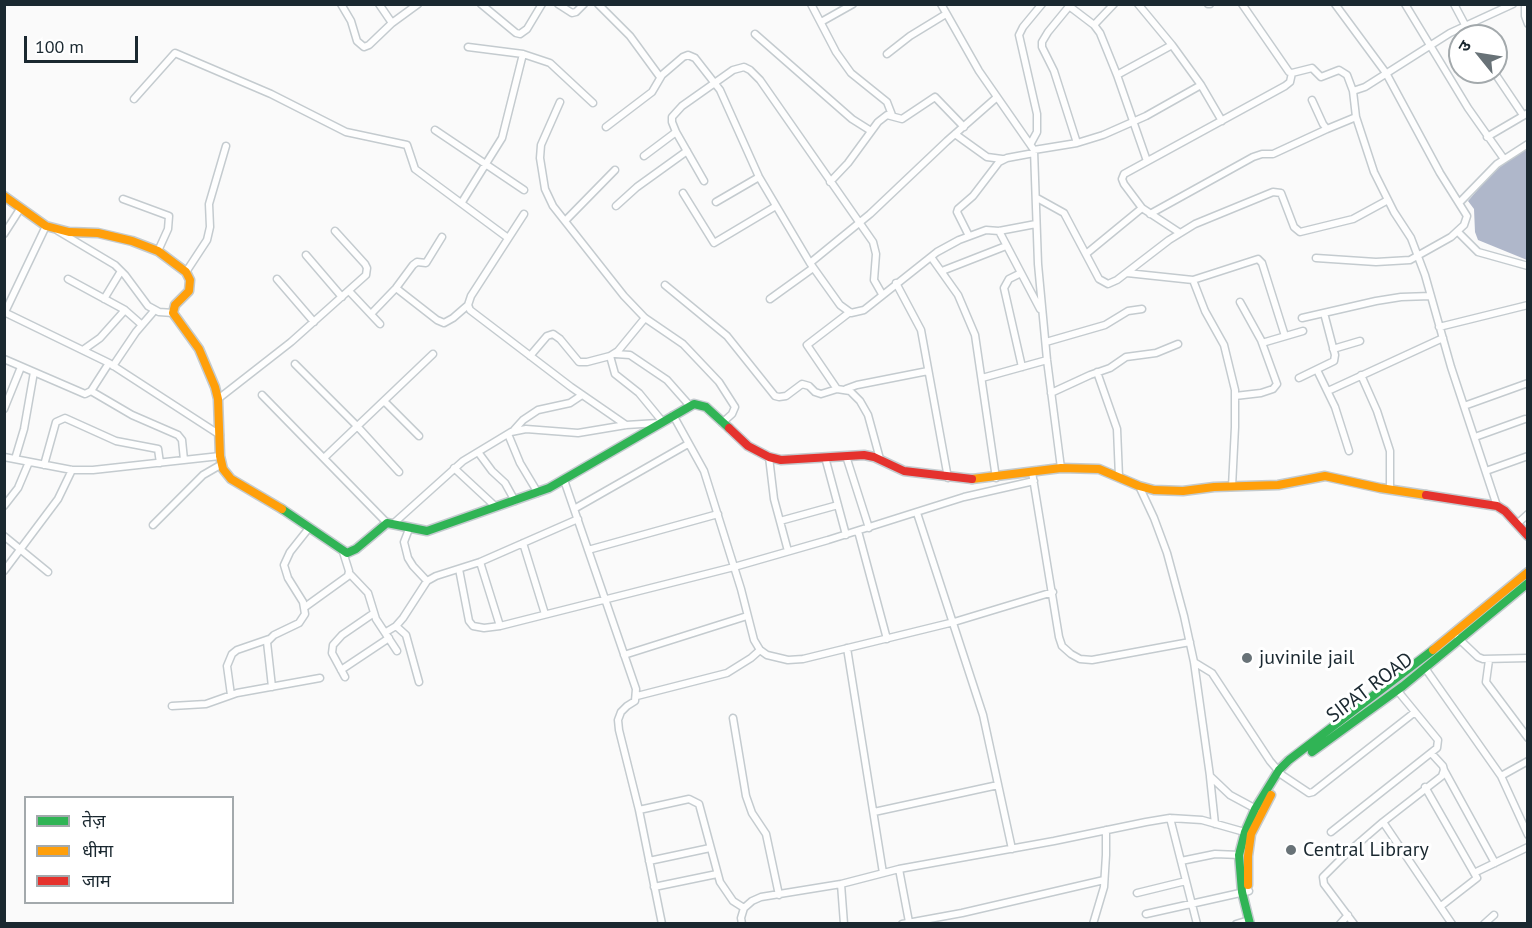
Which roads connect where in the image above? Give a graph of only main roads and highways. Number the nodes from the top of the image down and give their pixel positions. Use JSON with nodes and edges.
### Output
{"nodes":[{"id":1,"x":4,"y":196,"type":"edge"},
{"id":2,"x":1527,"y":536,"type":"edge"},
{"id":3,"x":1527,"y":572,"type":"edge"},
{"id":4,"x":1527,"y":583,"type":"edge"},
{"id":5,"x":1456,"y":637,"type":"junction"},
{"id":6,"x":1281,"y":772,"type":"junction"},
{"id":7,"x":1252,"y":922,"type":"edge"}],
"edges":[{"from":1,"to":2,"type":"main road"},
{"from":3,"to":5,"type":"main road","name":"SIPAT ROAD"},
{"from":4,"to":5,"type":"main road","name":"SIPAT ROAD"},
{"from":5,"to":6,"type":"main road","name":"SIPAT ROAD"},
{"from":5,"to":6,"type":"main road","name":"SIPAT ROAD"},
{"from":6,"to":7,"type":"main road","name":"SIPAT ROAD"}]}
